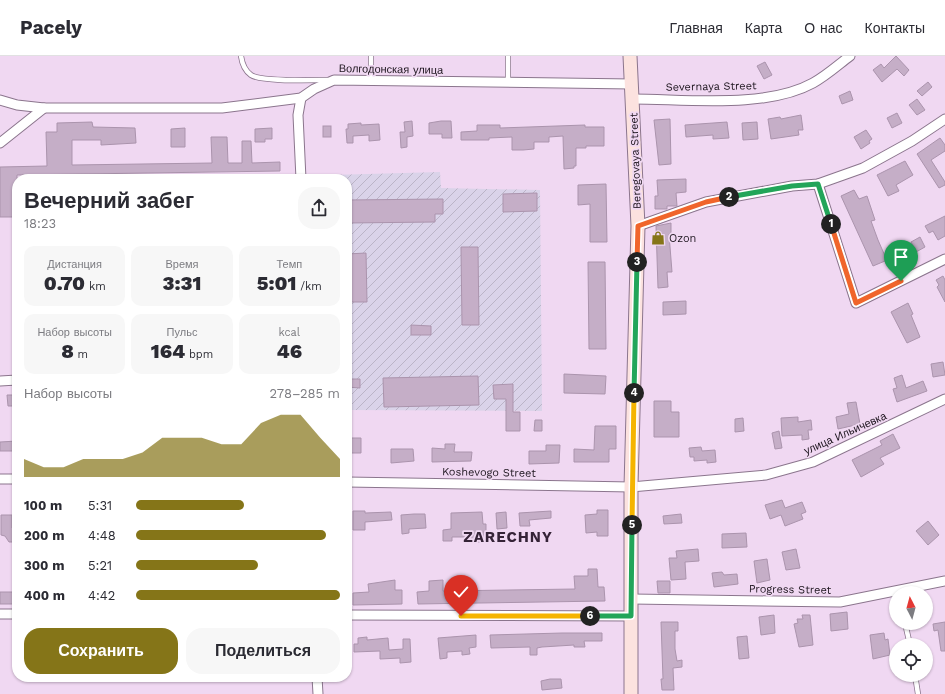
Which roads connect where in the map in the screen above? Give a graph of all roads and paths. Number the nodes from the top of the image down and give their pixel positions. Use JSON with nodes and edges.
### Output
{"nodes":[{"id":1,"x":241,"y":56,"type":"edge"},
{"id":2,"x":371,"y":56,"type":"edge"},
{"id":3,"x":508,"y":56,"type":"edge"},
{"id":4,"x":630,"y":56,"type":"edge"},
{"id":5,"x":850,"y":56,"type":"edge"},
{"id":6,"x":334,"y":80,"type":"junction"},
{"id":7,"x":371,"y":81,"type":"junction"},
{"id":8,"x":508,"y":82,"type":"junction"},
{"id":9,"x":632,"y":84,"type":"junction"},
{"id":10,"x":301,"y":98,"type":"junction"},
{"id":11,"x":633,"y":99,"type":"junction"},
{"id":12,"x":0,"y":100,"type":"edge"},
{"id":13,"x":44,"y":108,"type":"junction"},
{"id":14,"x":945,"y":120,"type":"edge"},
{"id":15,"x":0,"y":142,"type":"edge"},
{"id":16,"x":301,"y":174,"type":"edge"},
{"id":17,"x":818,"y":184,"type":"junction"},
{"id":18,"x":638,"y":226,"type":"junction"},
{"id":19,"x":945,"y":259,"type":"edge"},
{"id":20,"x":12,"y":380,"type":"edge"},
{"id":21,"x":0,"y":381,"type":"edge"},
{"id":22,"x":945,"y":399,"type":"edge"},
{"id":23,"x":0,"y":479,"type":"edge"},
{"id":24,"x":12,"y":479,"type":"edge"},
{"id":25,"x":352,"y":482,"type":"edge"},
{"id":26,"x":631,"y":487,"type":"junction"},
{"id":27,"x":945,"y":581,"type":"edge"},
{"id":28,"x":922,"y":586,"type":"edge"},
{"id":29,"x":889,"y":593,"type":"edge"},
{"id":30,"x":632,"y":599,"type":"junction"},
{"id":31,"x":0,"y":614,"type":"edge"},
{"id":32,"x":12,"y":614,"type":"edge"},
{"id":33,"x":352,"y":616,"type":"edge"},
{"id":34,"x":631,"y":616,"type":"junction"},
{"id":35,"x":317,"y":682,"type":"edge"},
{"id":36,"x":916,"y":682,"type":"edge"},
{"id":37,"x":318,"y":694,"type":"edge"},
{"id":38,"x":631,"y":694,"type":"edge"},
{"id":39,"x":918,"y":694,"type":"edge"}],
"edges":[{"from":1,"to":6,"type":"lane"},
{"from":2,"to":7,"type":"lane"},
{"from":3,"to":8,"type":"lane"},
{"from":4,"to":9,"type":"main road","name":"Beregovaya Street"},
{"from":5,"to":11,"type":"street","name":"Severnaya Street"},
{"from":6,"to":7,"type":"street","name":"Волгодонская улица"},
{"from":6,"to":10,"type":"street","name":"Волгодонская улица"},
{"from":7,"to":8,"type":"street","name":"Волгодонская улица"},
{"from":8,"to":9,"type":"street","name":"Волгодонская улица"},
{"from":9,"to":11,"type":"main road","name":"Beregovaya Street"},
{"from":10,"to":13,"type":"street","name":"Волгодонская улица"},
{"from":10,"to":16,"type":"street"},
{"from":11,"to":18,"type":"main road","name":"Beregovaya Street"},
{"from":12,"to":13,"type":"street","name":"Волгодонская улица"},
{"from":13,"to":15,"type":"street"},
{"from":14,"to":17,"type":"street"},
{"from":17,"to":18,"type":"street"},
{"from":17,"to":19,"type":"street"},
{"from":18,"to":26,"type":"main road","name":"Beregovaya Street"},
{"from":20,"to":21,"type":"street"},
{"from":22,"to":26,"type":"street","name":"улица Ильичевка"},
{"from":23,"to":24,"type":"street"},
{"from":25,"to":26,"type":"street","name":"Koshevogo Street"},
{"from":26,"to":30,"type":"main road","name":"Beregovaya Street"},
{"from":27,"to":28,"type":"street","name":"Progress Street"},
{"from":29,"to":30,"type":"street","name":"Progress Street"},
{"from":30,"to":34,"type":"main road","name":"Beregovaya Street"},
{"from":31,"to":32,"type":"street"},
{"from":33,"to":34,"type":"street"},
{"from":34,"to":38,"type":"main road","name":"Beregovaya Street"},
{"from":35,"to":37,"type":"street"},
{"from":36,"to":39,"type":"lane"}]}
